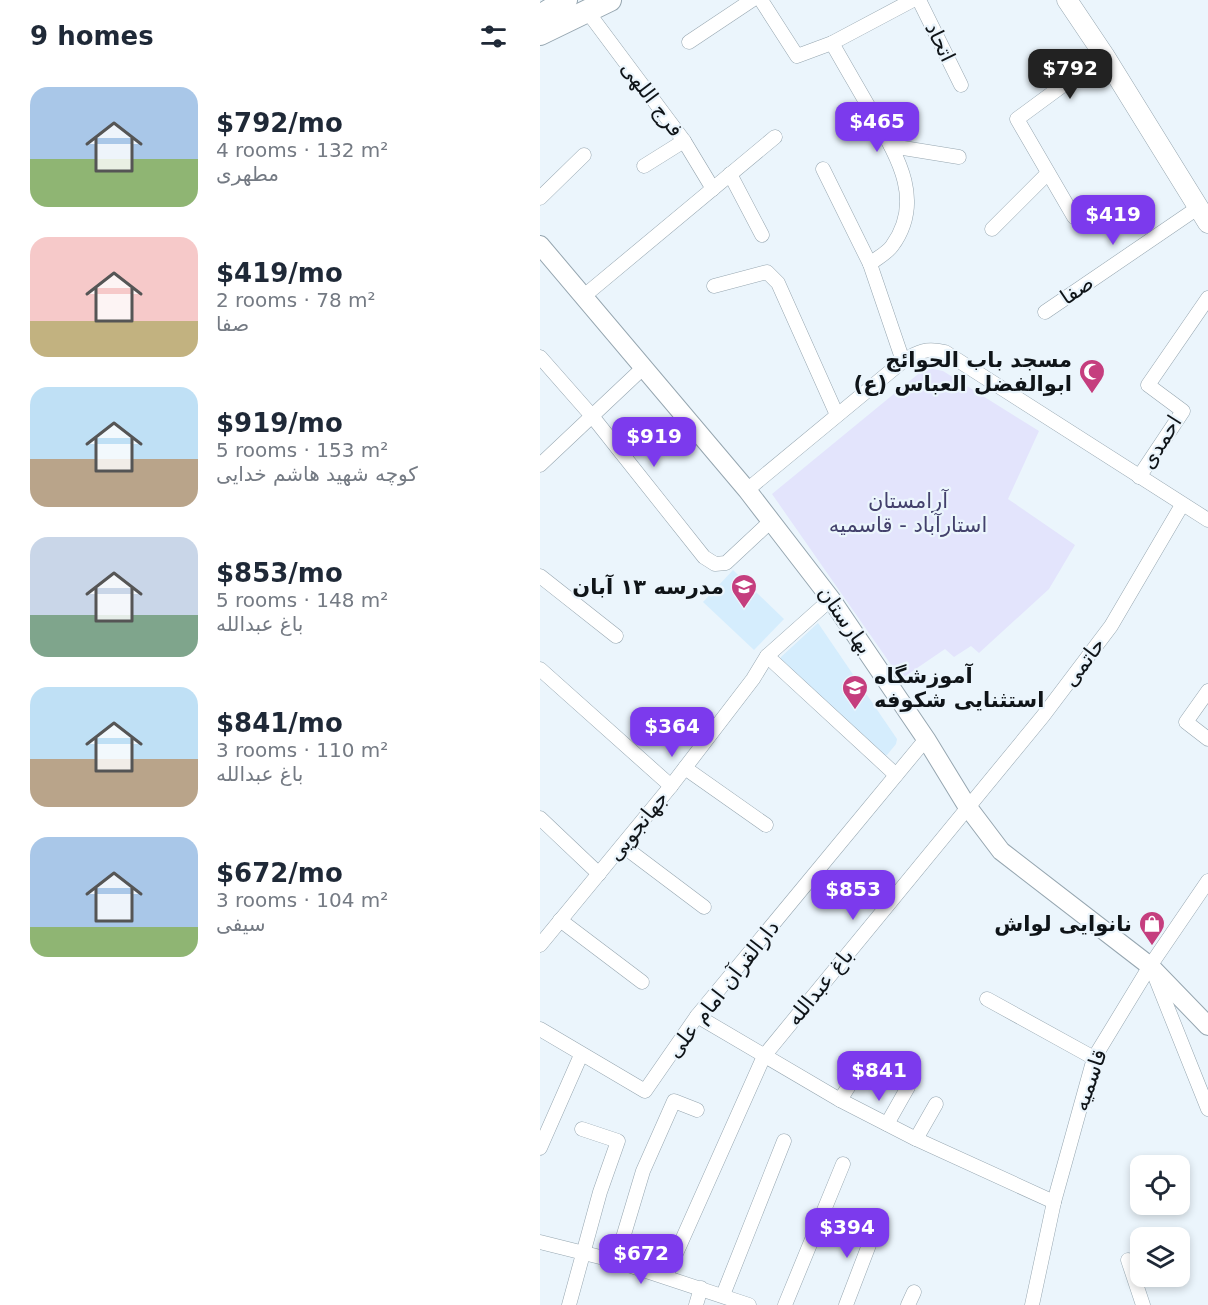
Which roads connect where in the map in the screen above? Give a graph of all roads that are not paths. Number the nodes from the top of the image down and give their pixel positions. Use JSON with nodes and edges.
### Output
{"nodes":[{"id":1,"x":566,"y":0,"type":"edge"},
{"id":2,"x":610,"y":0,"type":"edge"},
{"id":3,"x":752,"y":0,"type":"edge"},
{"id":4,"x":761,"y":0,"type":"edge"},
{"id":5,"x":913,"y":0,"type":"edge"},
{"id":6,"x":919,"y":0,"type":"edge"},
{"id":7,"x":1067,"y":0,"type":"edge"},
{"id":8,"x":587,"y":11,"type":"junction"},
{"id":9,"x":540,"y":16,"type":"edge"},
{"id":10,"x":540,"y":34,"type":"edge"},
{"id":11,"x":689,"y":42,"type":"dead end"},
{"id":12,"x":832,"y":42,"type":"junction"},
{"id":13,"x":1104,"y":55,"type":"junction"},
{"id":14,"x":962,"y":85,"type":"dead end"},
{"id":15,"x":775,"y":137,"type":"dead end"},
{"id":16,"x":684,"y":141,"type":"junction"},
{"id":17,"x":891,"y":146,"type":"junction"},
{"id":18,"x":584,"y":155,"type":"dead end"},
{"id":19,"x":959,"y":157,"type":"dead end"},
{"id":20,"x":644,"y":166,"type":"dead end"},
{"id":21,"x":823,"y":169,"type":"dead end"},
{"id":22,"x":1048,"y":173,"type":"junction"},
{"id":23,"x":730,"y":174,"type":"junction"},
{"id":24,"x":713,"y":189,"type":"junction"},
{"id":25,"x":540,"y":198,"type":"edge"},
{"id":26,"x":1203,"y":215,"type":"edge"},
{"id":27,"x":1074,"y":217,"type":"dead end"},
{"id":28,"x":992,"y":229,"type":"dead end"},
{"id":29,"x":762,"y":235,"type":"dead end"},
{"id":30,"x":540,"y":245,"type":"edge"},
{"id":31,"x":870,"y":264,"type":"junction"},
{"id":32,"x":714,"y":286,"type":"dead end"},
{"id":33,"x":584,"y":296,"type":"junction"},
{"id":34,"x":1208,"y":298,"type":"edge"},
{"id":35,"x":1045,"y":312,"type":"dead end"},
{"id":36,"x":903,"y":361,"type":"junction"},
{"id":37,"x":543,"y":365,"type":"edge"},
{"id":38,"x":644,"y":367,"type":"junction"},
{"id":39,"x":837,"y":415,"type":"junction"},
{"id":40,"x":592,"y":416,"type":"junction"},
{"id":41,"x":540,"y":465,"type":"edge"},
{"id":42,"x":1139,"y":477,"type":"junction"},
{"id":43,"x":747,"y":490,"type":"junction"},
{"id":44,"x":1182,"y":505,"type":"junction"},
{"id":45,"x":1208,"y":520,"type":"edge"},
{"id":46,"x":771,"y":521,"type":"junction"},
{"id":47,"x":540,"y":576,"type":"edge"},
{"id":48,"x":831,"y":599,"type":"junction"},
{"id":49,"x":616,"y":636,"type":"dead end"},
{"id":50,"x":767,"y":656,"type":"junction"},
{"id":51,"x":540,"y":669,"type":"edge"},
{"id":52,"x":1208,"y":691,"type":"edge"},
{"id":53,"x":926,"y":739,"type":"junction"},
{"id":54,"x":1208,"y":739,"type":"edge"},
{"id":55,"x":685,"y":768,"type":"junction"},
{"id":56,"x":896,"y":776,"type":"junction"},
{"id":57,"x":671,"y":786,"type":"junction"},
{"id":58,"x":967,"y":806,"type":"junction"},
{"id":59,"x":540,"y":818,"type":"edge"},
{"id":60,"x":766,"y":825,"type":"dead end"},
{"id":61,"x":623,"y":846,"type":"junction"},
{"id":62,"x":599,"y":874,"type":"junction"},
{"id":63,"x":1208,"y":881,"type":"edge"},
{"id":64,"x":704,"y":906,"type":"dead end"},
{"id":65,"x":560,"y":920,"type":"junction"},
{"id":66,"x":540,"y":945,"type":"edge"},
{"id":67,"x":1150,"y":966,"type":"junction"},
{"id":68,"x":642,"y":982,"type":"dead end"},
{"id":69,"x":987,"y":999,"type":"dead end"},
{"id":70,"x":697,"y":1016,"type":"junction"},
{"id":71,"x":1208,"y":1026,"type":"edge"},
{"id":72,"x":540,"y":1029,"type":"edge"},
{"id":73,"x":581,"y":1055,"type":"junction"},
{"id":74,"x":764,"y":1056,"type":"junction"},
{"id":75,"x":1094,"y":1058,"type":"junction"},
{"id":76,"x":859,"y":1070,"type":"dead end"},
{"id":77,"x":908,"y":1087,"type":"dead end"},
{"id":78,"x":840,"y":1100,"type":"junction"},
{"id":79,"x":936,"y":1104,"type":"dead end"},
{"id":80,"x":1208,"y":1109,"type":"edge"},
{"id":81,"x":697,"y":1110,"type":"dead end"},
{"id":82,"x":887,"y":1124,"type":"junction"},
{"id":83,"x":582,"y":1129,"type":"dead end"},
{"id":84,"x":916,"y":1139,"type":"junction"},
{"id":85,"x":784,"y":1141,"type":"dead end"},
{"id":86,"x":541,"y":1143,"type":"edge"},
{"id":87,"x":843,"y":1164,"type":"dead end"},
{"id":88,"x":1054,"y":1202,"type":"junction"},
{"id":89,"x":878,"y":1224,"type":"dead end"},
{"id":90,"x":540,"y":1242,"type":"edge"},
{"id":91,"x":584,"y":1251,"type":"junction"},
{"id":92,"x":1128,"y":1260,"type":"dead end"},
{"id":93,"x":616,"y":1261,"type":"junction"},
{"id":94,"x":666,"y":1276,"type":"junction"},
{"id":95,"x":701,"y":1288,"type":"junction"},
{"id":96,"x":723,"y":1295,"type":"junction"},
{"id":97,"x":568,"y":1305,"type":"edge"},
{"id":98,"x":696,"y":1305,"type":"edge"},
{"id":99,"x":749,"y":1305,"type":"edge"},
{"id":100,"x":784,"y":1305,"type":"edge"},
{"id":101,"x":846,"y":1305,"type":"edge"},
{"id":102,"x":1032,"y":1305,"type":"edge"},
{"id":103,"x":1143,"y":1305,"type":"edge"}],
"edges":[{"from":1,"to":9,"type":"main road"},
{"from":2,"to":8,"type":"main road"},
{"from":3,"to":11,"type":"street"},
{"from":4,"to":12,"type":"street"},
{"from":5,"to":12,"type":"street"},
{"from":6,"to":14,"type":"street","name":"اتحاد"},
{"from":7,"to":13,"type":"main road"},
{"from":8,"to":10,"type":"main road"},
{"from":8,"to":16,"type":"street","name":"فرج اللهی"},
{"from":12,"to":17,"type":"street"},
{"from":13,"to":22,"type":"street"},
{"from":13,"to":26,"type":"main road"},
{"from":15,"to":23,"type":"street"},
{"from":16,"to":20,"type":"street"},
{"from":16,"to":24,"type":"street","name":"فرج اللهی"},
{"from":17,"to":19,"type":"street"},
{"from":17,"to":31,"type":"street"},
{"from":18,"to":25,"type":"street"},
{"from":21,"to":31,"type":"street"},
{"from":22,"to":27,"type":"street"},
{"from":22,"to":28,"type":"street"},
{"from":23,"to":24,"type":"street"},
{"from":23,"to":29,"type":"street"},
{"from":24,"to":33,"type":"street"},
{"from":26,"to":35,"type":"street","name":"صفا"},
{"from":30,"to":33,"type":"street","name":"بهارستان"},
{"from":31,"to":36,"type":"street"},
{"from":32,"to":39,"type":"street"},
{"from":33,"to":38,"type":"street","name":"بهارستان"},
{"from":34,"to":42,"type":"street","name":"احمدی"},
{"from":36,"to":39,"type":"street"},
{"from":36,"to":42,"type":"street"},
{"from":37,"to":40,"type":"street"},
{"from":38,"to":40,"type":"street"},
{"from":38,"to":43,"type":"street","name":"بهارستان"},
{"from":39,"to":43,"type":"street"},
{"from":40,"to":41,"type":"street"},
{"from":40,"to":46,"type":"street"},
{"from":42,"to":44,"type":"street"},
{"from":43,"to":46,"type":"street","name":"بهارستان"},
{"from":44,"to":45,"type":"street"},
{"from":44,"to":58,"type":"street","name":"حاتمی"},
{"from":46,"to":48,"type":"street","name":"بهارستان"},
{"from":47,"to":49,"type":"street"},
{"from":48,"to":50,"type":"street","name":"جهانجویی"},
{"from":48,"to":53,"type":"street","name":"بهارستان"},
{"from":50,"to":55,"type":"street","name":"جهانجویی"},
{"from":50,"to":56,"type":"street"},
{"from":51,"to":57,"type":"street"},
{"from":52,"to":54,"type":"street"},
{"from":53,"to":56,"type":"street","name":"دارالقرآن امام علی"},
{"from":53,"to":58,"type":"street","name":"بهارستان"},
{"from":55,"to":57,"type":"street","name":"جهانجویی"},
{"from":55,"to":60,"type":"street"},
{"from":56,"to":70,"type":"street","name":"دارالقرآن امام علی"},
{"from":57,"to":61,"type":"street","name":"جهانجویی"},
{"from":58,"to":67,"type":"street","name":"بهارستان"},
{"from":58,"to":74,"type":"street","name":"باغ عبدالله"},
{"from":59,"to":62,"type":"street"},
{"from":61,"to":62,"type":"street","name":"جهانجویی"},
{"from":61,"to":64,"type":"street"},
{"from":62,"to":65,"type":"street","name":"جهانجویی"},
{"from":63,"to":67,"type":"street","name":"قاسمیه"},
{"from":65,"to":66,"type":"street","name":"جهانجویی"},
{"from":65,"to":68,"type":"street"},
{"from":67,"to":71,"type":"street","name":"بهارستان"},
{"from":67,"to":75,"type":"street","name":"قاسمیه"},
{"from":67,"to":80,"type":"street"},
{"from":69,"to":75,"type":"street"},
{"from":70,"to":73,"type":"street","name":"دارالقرآن امام علی"},
{"from":70,"to":74,"type":"street"},
{"from":72,"to":73,"type":"street","name":"دارالقرآن امام علی"},
{"from":73,"to":86,"type":"street"},
{"from":74,"to":78,"type":"street"},
{"from":74,"to":94,"type":"street","name":"باغ عبدالله"},
{"from":75,"to":88,"type":"street","name":"قاسمیه"},
{"from":76,"to":78,"type":"street"},
{"from":77,"to":82,"type":"street"},
{"from":78,"to":82,"type":"street"},
{"from":79,"to":84,"type":"street"},
{"from":81,"to":93,"type":"street"},
{"from":82,"to":84,"type":"street"},
{"from":83,"to":91,"type":"street"},
{"from":84,"to":88,"type":"street"},
{"from":85,"to":96,"type":"street"},
{"from":87,"to":100,"type":"street"},
{"from":88,"to":102,"type":"street","name":"قاسمیه"},
{"from":89,"to":101,"type":"street"},
{"from":90,"to":91,"type":"street"},
{"from":91,"to":93,"type":"street"},
{"from":91,"to":97,"type":"street"},
{"from":92,"to":103,"type":"street"},
{"from":93,"to":94,"type":"street"},
{"from":94,"to":95,"type":"street"},
{"from":95,"to":96,"type":"street"},
{"from":95,"to":98,"type":"street"},
{"from":96,"to":99,"type":"street"}]}
